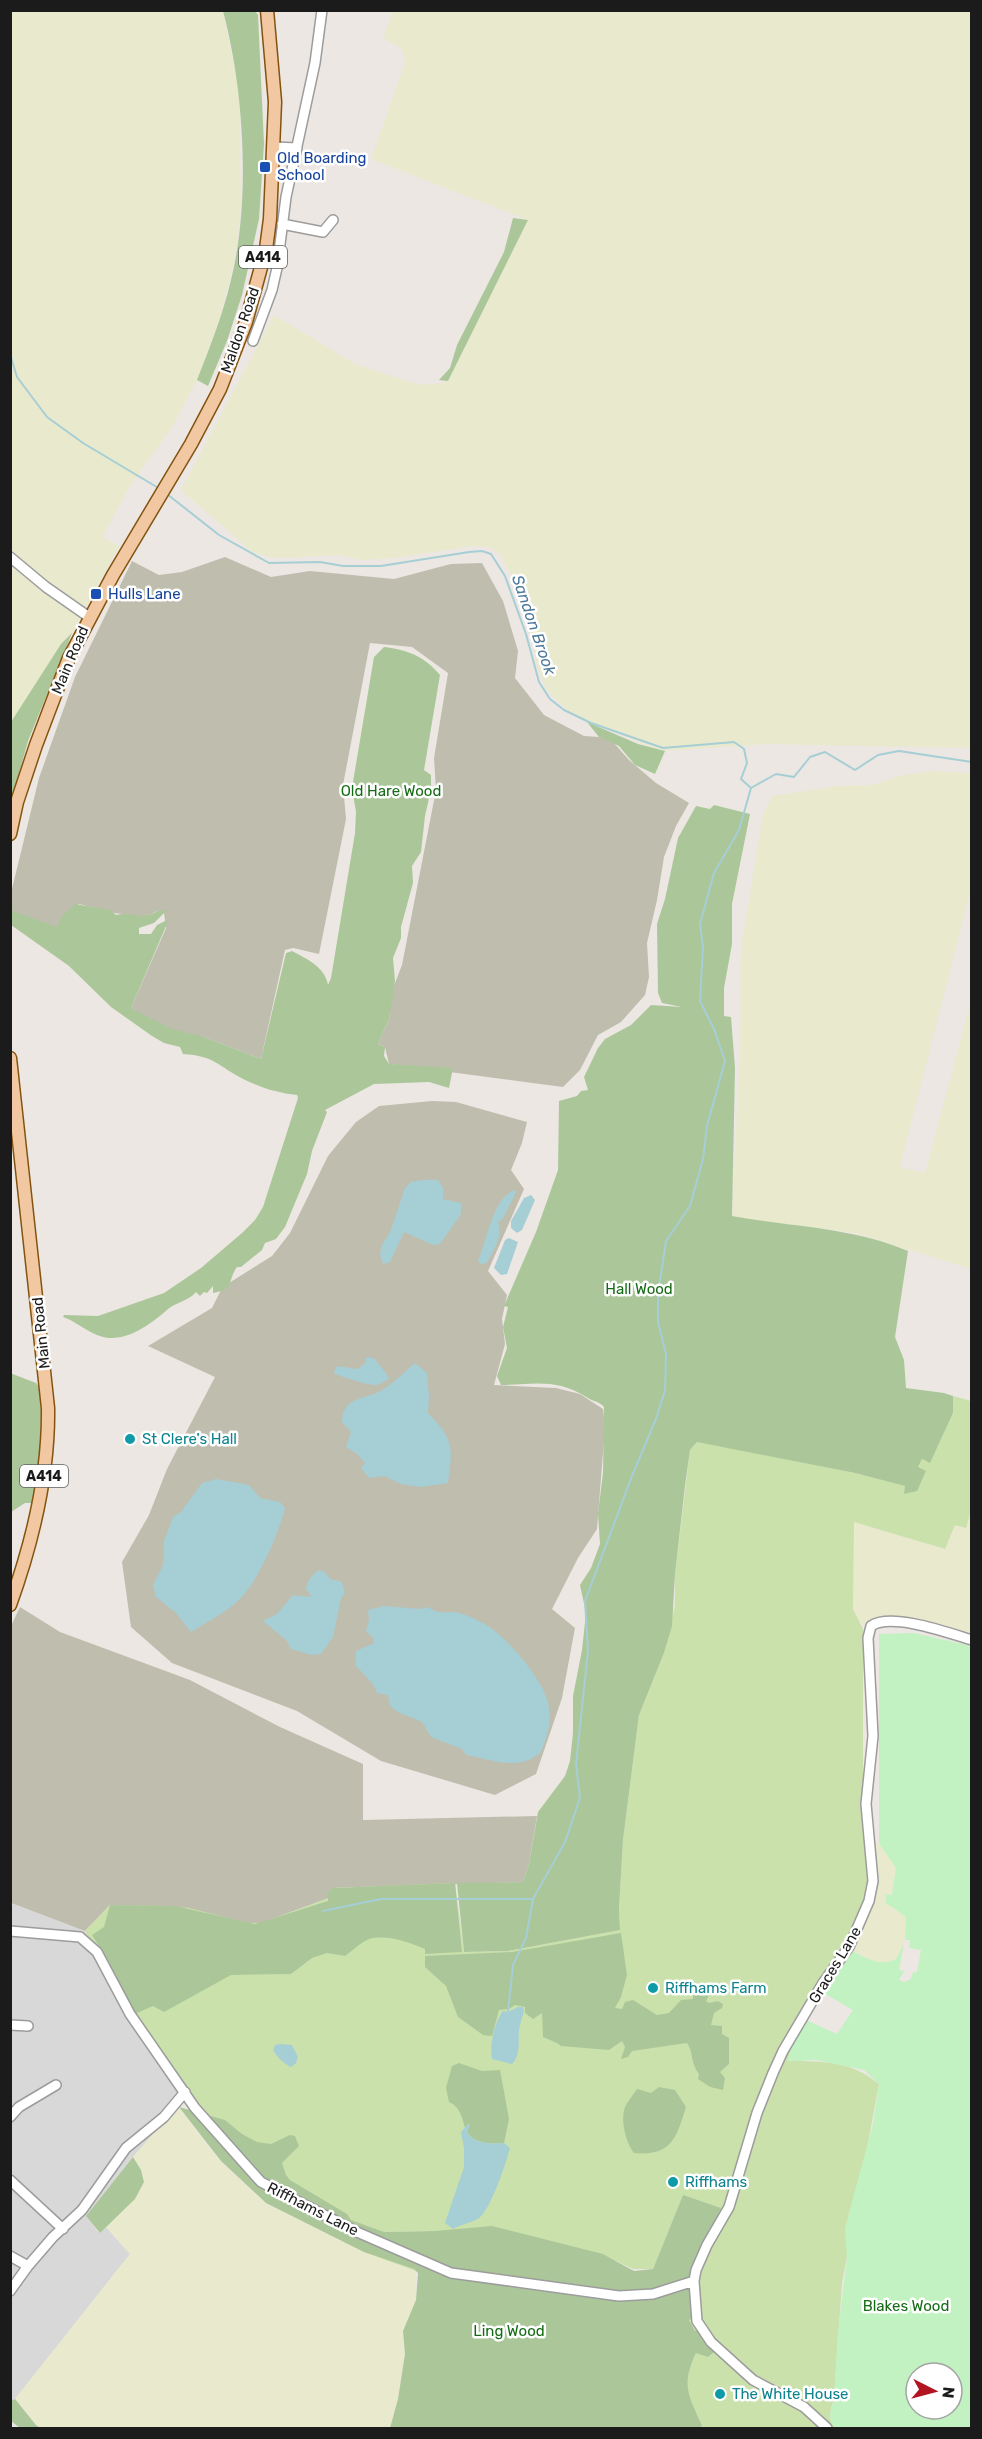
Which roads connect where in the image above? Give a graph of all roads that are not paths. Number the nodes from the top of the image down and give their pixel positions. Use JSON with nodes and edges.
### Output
{"nodes":[{"id":1,"x":267,"y":10,"type":"edge"},
{"id":2,"x":322,"y":10,"type":"edge"},
{"id":3,"x":274,"y":147,"type":"junction"},
{"id":4,"x":297,"y":148,"type":"junction"},
{"id":5,"x":333,"y":220,"type":"dead end"},
{"id":6,"x":282,"y":224,"type":"junction"},
{"id":7,"x":253,"y":341,"type":"dead end"},
{"id":8,"x":159,"y":498,"type":"joint"},
{"id":9,"x":10,"y":557,"type":"edge"},
{"id":10,"x":89,"y":617,"type":"junction"},
{"id":11,"x":10,"y":834,"type":"edge"},
{"id":12,"x":10,"y":1058,"type":"edge"},
{"id":13,"x":10,"y":1605,"type":"edge"},
{"id":14,"x":972,"y":1640,"type":"edge"},
{"id":15,"x":10,"y":1931,"type":"edge"},
{"id":16,"x":10,"y":2025,"type":"edge"},
{"id":17,"x":28,"y":2026,"type":"dead end"},
{"id":18,"x":56,"y":2085,"type":"dead end"},
{"id":19,"x":185,"y":2092,"type":"junction"},
{"id":20,"x":176,"y":2100,"type":"junction"},
{"id":21,"x":195,"y":2108,"type":"junction"},
{"id":22,"x":10,"y":2116,"type":"edge"},
{"id":23,"x":10,"y":2180,"type":"edge"},
{"id":24,"x":63,"y":2229,"type":"junction"},
{"id":25,"x":10,"y":2256,"type":"edge"},
{"id":26,"x":28,"y":2266,"type":"junction"},
{"id":27,"x":694,"y":2281,"type":"junction"},
{"id":28,"x":10,"y":2291,"type":"edge"},
{"id":29,"x":827,"y":2428,"type":"edge"}],
"edges":[{"from":1,"to":3,"type":"main road","name":"Maldon Road","number":"A414"},
{"from":2,"to":4,"type":"street","name":"Maldon Road"},
{"from":3,"to":4,"type":"street"},
{"from":3,"to":8,"type":"main road","name":"Maldon Road","number":"A414"},
{"from":4,"to":6,"type":"street","name":"Maldon Road"},
{"from":5,"to":6,"type":"street"},
{"from":6,"to":7,"type":"street","name":"Maldon Road"},
{"from":8,"to":10,"type":"main road","name":"Main Road","number":"A414"},
{"from":9,"to":10,"type":"street"},
{"from":10,"to":11,"type":"main road","name":"Main Road","number":"A414"},
{"from":12,"to":13,"type":"main road","name":"Main Road","number":"A414"},
{"from":14,"to":27,"type":"street","name":"Graces Lane"},
{"from":15,"to":19,"type":"street","name":"Riffhams Lane"},
{"from":16,"to":17,"type":"street"},
{"from":18,"to":22,"type":"street"},
{"from":19,"to":20,"type":"street"},
{"from":19,"to":21,"type":"street","name":"Riffhams Lane"},
{"from":20,"to":21,"type":"street"},
{"from":20,"to":24,"type":"street"},
{"from":21,"to":27,"type":"street","name":"Riffhams Lane"},
{"from":23,"to":24,"type":"street"},
{"from":24,"to":26,"type":"street"},
{"from":25,"to":26,"type":"street"},
{"from":26,"to":28,"type":"street"},
{"from":27,"to":29,"type":"street"}]}
